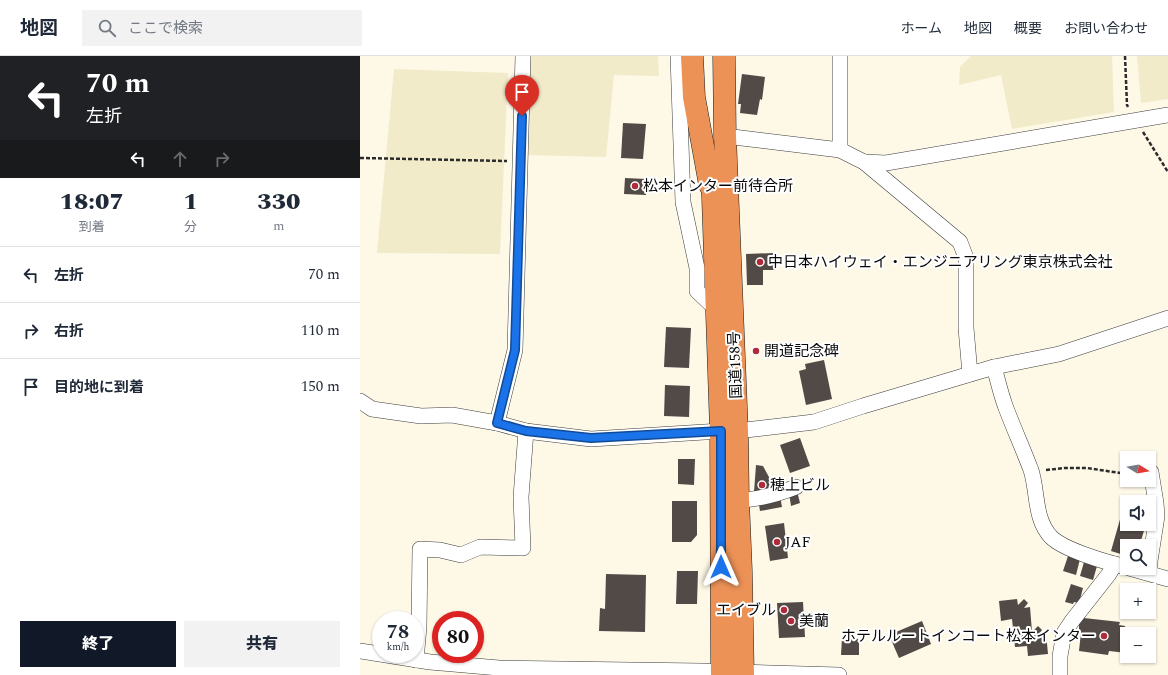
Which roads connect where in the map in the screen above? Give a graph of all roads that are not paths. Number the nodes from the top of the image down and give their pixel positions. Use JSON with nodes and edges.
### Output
{"nodes":[{"id":1,"x":523,"y":56,"type":"edge"},
{"id":2,"x":678,"y":56,"type":"edge"},
{"id":3,"x":692,"y":56,"type":"edge"},
{"id":4,"x":710,"y":56,"type":"edge"},
{"id":5,"x":724,"y":56,"type":"edge"},
{"id":6,"x":840,"y":56,"type":"edge"},
{"id":7,"x":1168,"y":115,"type":"edge"},
{"id":8,"x":725,"y":136,"type":"junction"},
{"id":9,"x":840,"y":150,"type":"junction"},
{"id":10,"x":864,"y":162,"type":"junction"},
{"id":11,"x":713,"y":202,"type":"junction"},
{"id":12,"x":716,"y":309,"type":"junction"},
{"id":13,"x":1168,"y":318,"type":"edge"},
{"id":14,"x":994,"y":367,"type":"junction"},
{"id":15,"x":970,"y":374,"type":"junction"},
{"id":16,"x":360,"y":401,"type":"edge"},
{"id":17,"x":497,"y":423,"type":"junction"},
{"id":18,"x":526,"y":431,"type":"junction"},
{"id":19,"x":729,"y":431,"type":"junction"},
{"id":20,"x":796,"y":487,"type":"dead end"},
{"id":21,"x":1153,"y":487,"type":"edge"},
{"id":22,"x":738,"y":500,"type":"junction"},
{"id":23,"x":1153,"y":539,"type":"edge"},
{"id":24,"x":1120,"y":566,"type":"edge"},
{"id":25,"x":1120,"y":569,"type":"edge"},
{"id":26,"x":1156,"y":575,"type":"edge"},
{"id":27,"x":1168,"y":579,"type":"edge"},
{"id":28,"x":419,"y":611,"type":"edge"},
{"id":29,"x":360,"y":651,"type":"edge"},
{"id":30,"x":372,"y":653,"type":"edge"},
{"id":31,"x":424,"y":661,"type":"edge"},
{"id":32,"x":733,"y":673,"type":"edge"},
{"id":33,"x":839,"y":675,"type":"edge"},
{"id":34,"x":1060,"y":675,"type":"edge"}],
"edges":[{"from":1,"to":17,"type":"street"},
{"from":2,"to":12,"type":"street"},
{"from":3,"to":11,"type":"highway"},
{"from":4,"to":11,"type":"highway","name":"国道158号"},
{"from":5,"to":8,"type":"highway","name":"国道158号"},
{"from":6,"to":9,"type":"street"},
{"from":7,"to":10,"type":"street"},
{"from":8,"to":9,"type":"street"},
{"from":8,"to":19,"type":"highway","name":"国道158号"},
{"from":9,"to":10,"type":"street"},
{"from":10,"to":15,"type":"street"},
{"from":11,"to":12,"type":"highway","name":"国道158号"},
{"from":12,"to":19,"type":"highway","name":"国道158号"},
{"from":13,"to":14,"type":"street"},
{"from":14,"to":15,"type":"street"},
{"from":14,"to":24,"type":"street"},
{"from":15,"to":19,"type":"street"},
{"from":16,"to":17,"type":"street"},
{"from":17,"to":18,"type":"street"},
{"from":18,"to":19,"type":"street"},
{"from":18,"to":28,"type":"street"},
{"from":19,"to":22,"type":"highway","name":"国道158号"},
{"from":19,"to":32,"type":"highway","name":"国道158号"},
{"from":20,"to":22,"type":"street"},
{"from":21,"to":23,"type":"street"},
{"from":22,"to":32,"type":"highway","name":"国道158号"},
{"from":25,"to":34,"type":"street"},
{"from":26,"to":27,"type":"street"},
{"from":29,"to":30,"type":"street"},
{"from":31,"to":32,"type":"street"},
{"from":32,"to":33,"type":"street"}]}
